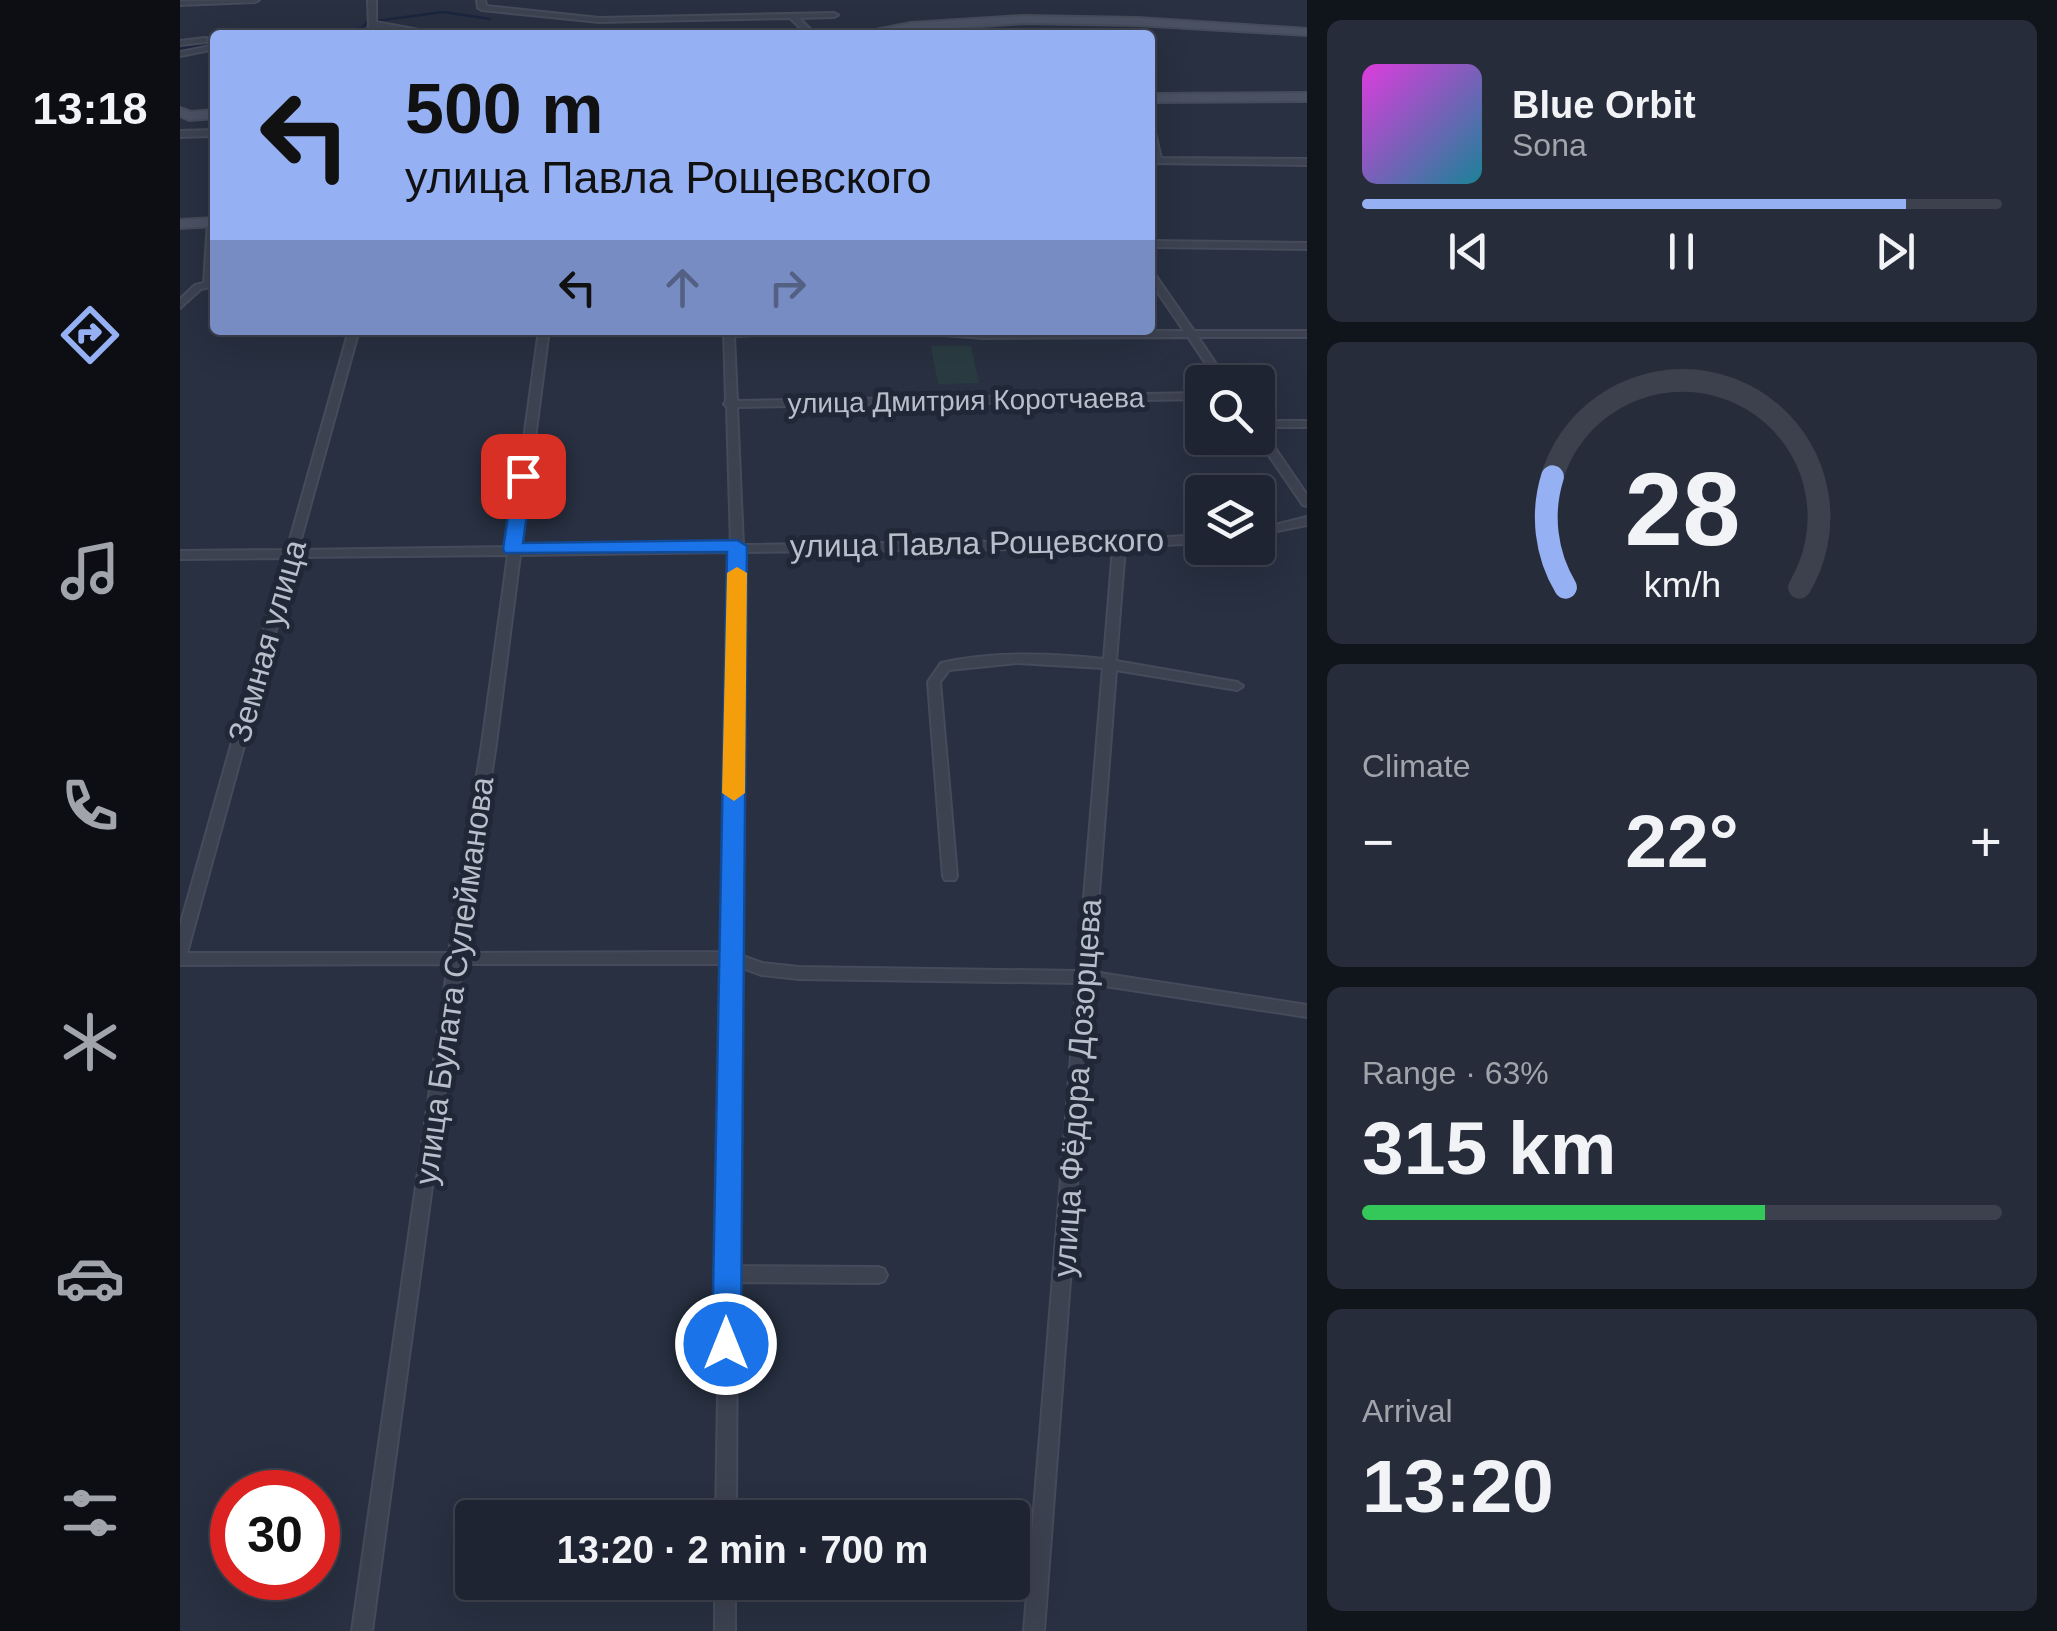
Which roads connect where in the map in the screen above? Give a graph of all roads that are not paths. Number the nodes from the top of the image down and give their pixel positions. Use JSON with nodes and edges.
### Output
{"nodes":[{"id":1,"x":254,"y":0,"type":"edge"},
{"id":2,"x":372,"y":0,"type":"edge"},
{"id":3,"x":480,"y":0,"type":"edge"},
{"id":4,"x":180,"y":4,"type":"edge"},
{"id":5,"x":834,"y":15,"type":"dead end"},
{"id":6,"x":586,"y":18,"type":"junction"},
{"id":7,"x":794,"y":18,"type":"junction"},
{"id":8,"x":373,"y":30,"type":"edge"},
{"id":9,"x":581,"y":30,"type":"dead end"},
{"id":10,"x":807,"y":30,"type":"edge"},
{"id":11,"x":891,"y":30,"type":"edge"},
{"id":12,"x":1307,"y":32,"type":"edge"},
{"id":13,"x":210,"y":40,"type":"edge"},
{"id":14,"x":180,"y":43,"type":"edge"},
{"id":15,"x":210,"y":47,"type":"edge"},
{"id":16,"x":180,"y":54,"type":"edge"},
{"id":17,"x":1307,"y":97,"type":"edge"},
{"id":18,"x":1155,"y":98,"type":"edge"},
{"id":19,"x":181,"y":114,"type":"edge"},
{"id":20,"x":210,"y":114,"type":"edge"},
{"id":21,"x":210,"y":133,"type":"edge"},
{"id":22,"x":180,"y":134,"type":"edge"},
{"id":23,"x":1155,"y":160,"type":"edge"},
{"id":24,"x":1307,"y":162,"type":"edge"},
{"id":25,"x":210,"y":223,"type":"edge"},
{"id":26,"x":180,"y":224,"type":"edge"},
{"id":27,"x":1155,"y":244,"type":"edge"},
{"id":28,"x":1307,"y":246,"type":"edge"},
{"id":29,"x":1155,"y":281,"type":"edge"},
{"id":30,"x":210,"y":284,"type":"edge"},
{"id":31,"x":180,"y":304,"type":"edge"},
{"id":32,"x":1155,"y":333,"type":"edge"},
{"id":33,"x":1190,"y":333,"type":"junction"},
{"id":34,"x":1307,"y":334,"type":"edge"},
{"id":35,"x":353,"y":335,"type":"edge"},
{"id":36,"x":543,"y":335,"type":"edge"},
{"id":37,"x":729,"y":335,"type":"edge"},
{"id":38,"x":1212,"y":365,"type":"edge"},
{"id":39,"x":1185,"y":396,"type":"edge"},
{"id":40,"x":729,"y":404,"type":"junction"},
{"id":41,"x":1307,"y":424,"type":"edge"},
{"id":42,"x":1275,"y":426,"type":"edge"},
{"id":43,"x":1275,"y":453,"type":"edge"},
{"id":44,"x":1307,"y":503,"type":"edge"},
{"id":45,"x":1307,"y":522,"type":"edge"},
{"id":46,"x":1275,"y":529,"type":"edge"},
{"id":47,"x":1185,"y":540,"type":"edge"},
{"id":48,"x":1118,"y":544,"type":"junction"},
{"id":49,"x":737,"y":546,"type":"junction"},
{"id":50,"x":512,"y":549,"type":"junction"},
{"id":51,"x":291,"y":554,"type":"junction"},
{"id":52,"x":180,"y":555,"type":"edge"},
{"id":53,"x":1108,"y":662,"type":"junction"},
{"id":54,"x":1237,"y":686,"type":"dead end"},
{"id":55,"x":950,"y":876,"type":"dead end"},
{"id":56,"x":180,"y":955,"type":"edge"},
{"id":57,"x":456,"y":958,"type":"junction"},
{"id":58,"x":731,"y":958,"type":"junction"},
{"id":59,"x":1087,"y":977,"type":"junction"},
{"id":60,"x":1307,"y":1011,"type":"edge"},
{"id":61,"x":727,"y":1274,"type":"junction"},
{"id":62,"x":878,"y":1275,"type":"dead end"},
{"id":63,"x":726,"y":1500,"type":"edge"},
{"id":64,"x":725,"y":1600,"type":"edge"},
{"id":65,"x":362,"y":1631,"type":"edge"},
{"id":66,"x":725,"y":1631,"type":"edge"},
{"id":67,"x":1034,"y":1631,"type":"edge"}],
"edges":[{"from":1,"to":4,"type":"street"},
{"from":2,"to":8,"type":"street"},
{"from":3,"to":6,"type":"street"},
{"from":5,"to":7,"type":"street"},
{"from":6,"to":7,"type":"street"},
{"from":6,"to":9,"type":"street"},
{"from":7,"to":10,"type":"street"},
{"from":11,"to":12,"type":"street"},
{"from":13,"to":14,"type":"street"},
{"from":15,"to":16,"type":"street"},
{"from":17,"to":18,"type":"street"},
{"from":19,"to":20,"type":"street"},
{"from":21,"to":22,"type":"street"},
{"from":23,"to":24,"type":"street"},
{"from":25,"to":26,"type":"street"},
{"from":27,"to":28,"type":"street"},
{"from":29,"to":33,"type":"street"},
{"from":30,"to":31,"type":"street"},
{"from":32,"to":33,"type":"street"},
{"from":33,"to":34,"type":"street"},
{"from":33,"to":38,"type":"street"},
{"from":35,"to":51,"type":"street","name":"Земная улица"},
{"from":36,"to":50,"type":"street","name":"улица Булата Сулейманова"},
{"from":37,"to":40,"type":"street"},
{"from":39,"to":40,"type":"street","name":"улица Дмитрия Коротчаева"},
{"from":40,"to":49,"type":"street"},
{"from":41,"to":42,"type":"street"},
{"from":43,"to":44,"type":"street"},
{"from":45,"to":46,"type":"street"},
{"from":47,"to":48,"type":"street","name":"улица Павла Рощевского"},
{"from":48,"to":49,"type":"street","name":"улица Павла Рощевского"},
{"from":48,"to":53,"type":"street","name":"улица Фёдора Дозорцева"},
{"from":49,"to":50,"type":"street","name":"улица Павла Рощевского"},
{"from":49,"to":58,"type":"street"},
{"from":50,"to":51,"type":"street","name":"улица Павла Рощевского"},
{"from":50,"to":57,"type":"street","name":"улица Булата Сулейманова"},
{"from":51,"to":52,"type":"street","name":"улица Павла Рощевского"},
{"from":51,"to":56,"type":"street","name":"Земная улица"},
{"from":53,"to":54,"type":"street"},
{"from":53,"to":55,"type":"street"},
{"from":53,"to":59,"type":"street","name":"улица Фёдора Дозорцева"},
{"from":56,"to":57,"type":"street"},
{"from":57,"to":58,"type":"street"},
{"from":57,"to":65,"type":"street","name":"улица Булата Сулейманова"},
{"from":58,"to":59,"type":"street"},
{"from":58,"to":61,"type":"street"},
{"from":59,"to":60,"type":"street"},
{"from":59,"to":67,"type":"street","name":"улица Фёдора Дозорцева"},
{"from":61,"to":62,"type":"street"},
{"from":61,"to":63,"type":"street"},
{"from":64,"to":66,"type":"street"}]}
